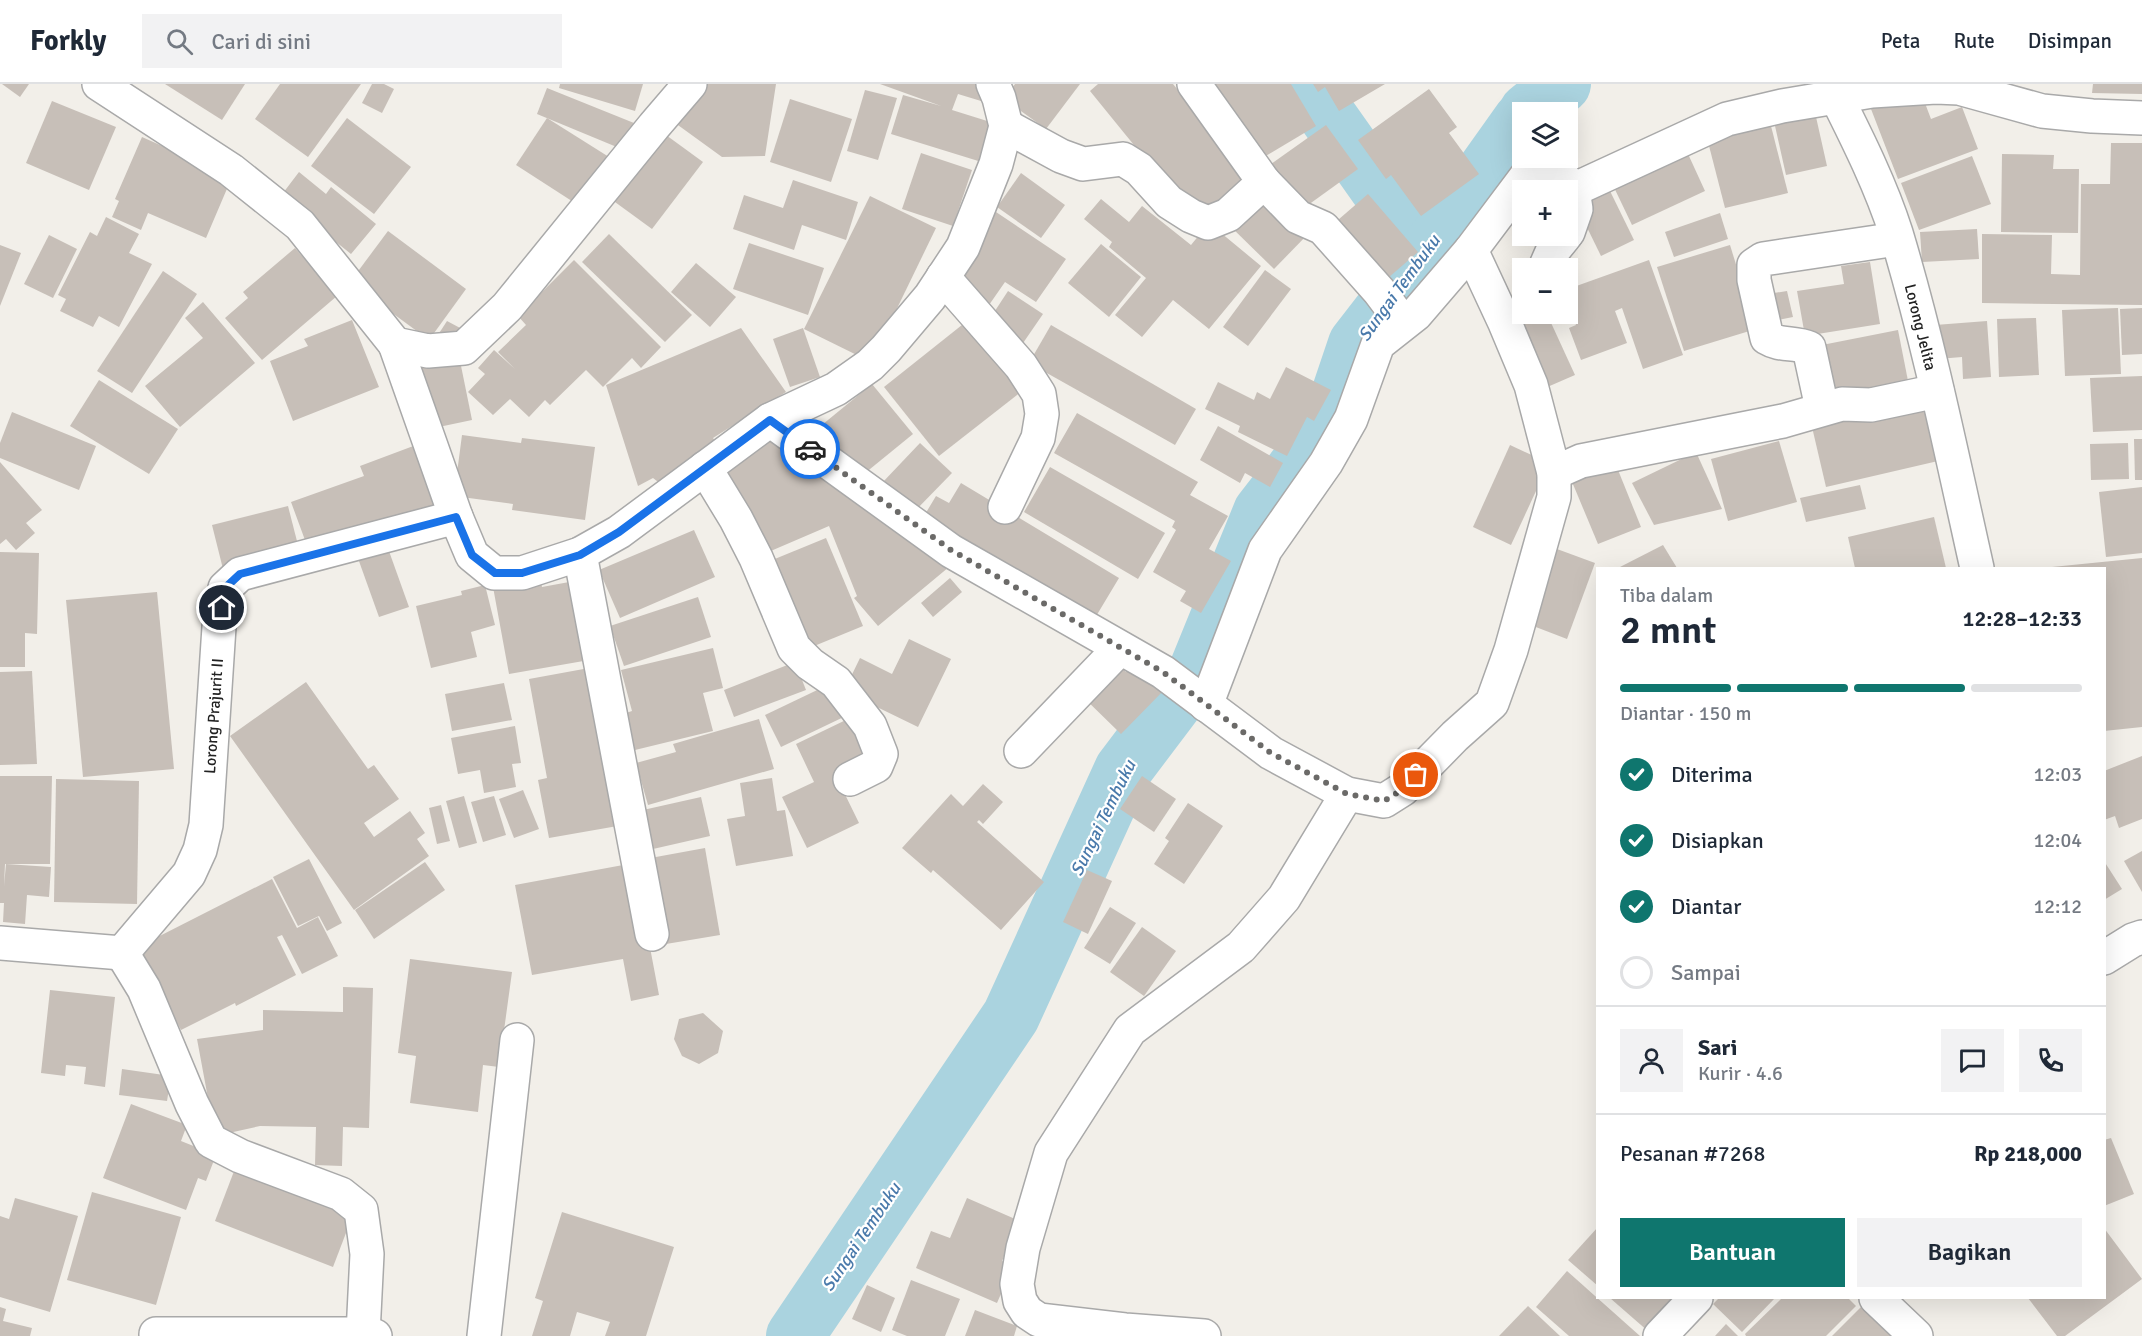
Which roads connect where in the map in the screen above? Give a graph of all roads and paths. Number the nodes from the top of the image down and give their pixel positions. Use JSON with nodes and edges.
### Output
{"nodes":[{"id":1,"x":99,"y":84,"type":"edge"},
{"id":2,"x":690,"y":84,"type":"edge"},
{"id":3,"x":993,"y":84,"type":"edge"},
{"id":4,"x":1194,"y":84,"type":"edge"},
{"id":5,"x":1836,"y":96,"type":"junction"},
{"id":6,"x":2142,"y":118,"type":"edge"},
{"id":7,"x":1006,"y":126,"type":"junction"},
{"id":8,"x":1532,"y":168,"type":"edge"},
{"id":9,"x":1556,"y":168,"type":"edge"},
{"id":10,"x":1565,"y":180,"type":"edge"},
{"id":11,"x":1264,"y":182,"type":"junction"},
{"id":12,"x":1578,"y":188,"type":"edge"},
{"id":13,"x":1897,"y":239,"type":"junction"},
{"id":14,"x":1471,"y":250,"type":"junction"},
{"id":15,"x":943,"y":277,"type":"junction"},
{"id":16,"x":1392,"y":310,"type":"junction"},
{"id":17,"x":1512,"y":315,"type":"edge"},
{"id":18,"x":1516,"y":324,"type":"edge"},
{"id":19,"x":395,"y":344,"type":"junction"},
{"id":20,"x":1937,"y":391,"type":"junction"},
{"id":21,"x":1822,"y":408,"type":"junction"},
{"id":22,"x":770,"y":420,"type":"junction"},
{"id":23,"x":705,"y":468,"type":"junction"},
{"id":24,"x":1554,"y":473,"type":"junction"},
{"id":25,"x":1005,"y":507,"type":"dead end"},
{"id":26,"x":456,"y":517,"type":"junction"},
{"id":27,"x":580,"y":555,"type":"junction"},
{"id":28,"x":1977,"y":567,"type":"edge"},
{"id":29,"x":1120,"y":648,"type":"junction"},
{"id":30,"x":1198,"y":699,"type":"junction"},
{"id":31,"x":1021,"y":751,"type":"dead end"},
{"id":32,"x":850,"y":779,"type":"dead end"},
{"id":33,"x":1347,"y":794,"type":"junction"},
{"id":34,"x":652,"y":934,"type":"dead end"},
{"id":35,"x":2142,"y":937,"type":"edge"},
{"id":36,"x":0,"y":943,"type":"edge"},
{"id":37,"x":122,"y":953,"type":"junction"},
{"id":38,"x":2106,"y":957,"type":"edge"},
{"id":39,"x":517,"y":1040,"type":"dead end"},
{"id":40,"x":1694,"y":1299,"type":"edge"},
{"id":41,"x":1877,"y":1299,"type":"edge"},
{"id":42,"x":156,"y":1334,"type":"dead end"},
{"id":43,"x":369,"y":1335,"type":"edge"},
{"id":44,"x":484,"y":1336,"type":"edge"},
{"id":45,"x":1204,"y":1336,"type":"edge"},
{"id":46,"x":1660,"y":1336,"type":"edge"},
{"id":47,"x":1916,"y":1336,"type":"edge"}],
"edges":[{"from":1,"to":19,"type":"street"},
{"from":2,"to":19,"type":"street"},
{"from":3,"to":7,"type":"street"},
{"from":4,"to":11,"type":"street"},
{"from":5,"to":6,"type":"street"},
{"from":5,"to":12,"type":"street"},
{"from":5,"to":13,"type":"street","name":"Lorong Jelita"},
{"from":7,"to":11,"type":"street"},
{"from":7,"to":15,"type":"street"},
{"from":8,"to":14,"type":"street"},
{"from":9,"to":10,"type":"street"},
{"from":11,"to":16,"type":"street"},
{"from":13,"to":20,"type":"street","name":"Lorong Jelita"},
{"from":13,"to":21,"type":"street"},
{"from":14,"to":16,"type":"street"},
{"from":14,"to":17,"type":"street"},
{"from":15,"to":22,"type":"street"},
{"from":15,"to":25,"type":"street"},
{"from":16,"to":30,"type":"street"},
{"from":18,"to":24,"type":"street"},
{"from":19,"to":26,"type":"street"},
{"from":20,"to":21,"type":"street"},
{"from":20,"to":28,"type":"street","name":"Lorong Jelita"},
{"from":21,"to":24,"type":"street"},
{"from":22,"to":23,"type":"street"},
{"from":22,"to":29,"type":"street"},
{"from":23,"to":27,"type":"street"},
{"from":23,"to":32,"type":"street"},
{"from":24,"to":33,"type":"street"},
{"from":26,"to":27,"type":"street"},
{"from":26,"to":37,"type":"street","name":"Lorong Prajurit II"},
{"from":27,"to":34,"type":"street"},
{"from":29,"to":30,"type":"street"},
{"from":29,"to":31,"type":"street"},
{"from":30,"to":33,"type":"street"},
{"from":33,"to":45,"type":"street"},
{"from":35,"to":38,"type":"street"},
{"from":36,"to":37,"type":"street"},
{"from":37,"to":43,"type":"street"},
{"from":39,"to":44,"type":"street"},
{"from":40,"to":46,"type":"street"},
{"from":41,"to":47,"type":"street"},
{"from":42,"to":43,"type":"street"}]}
